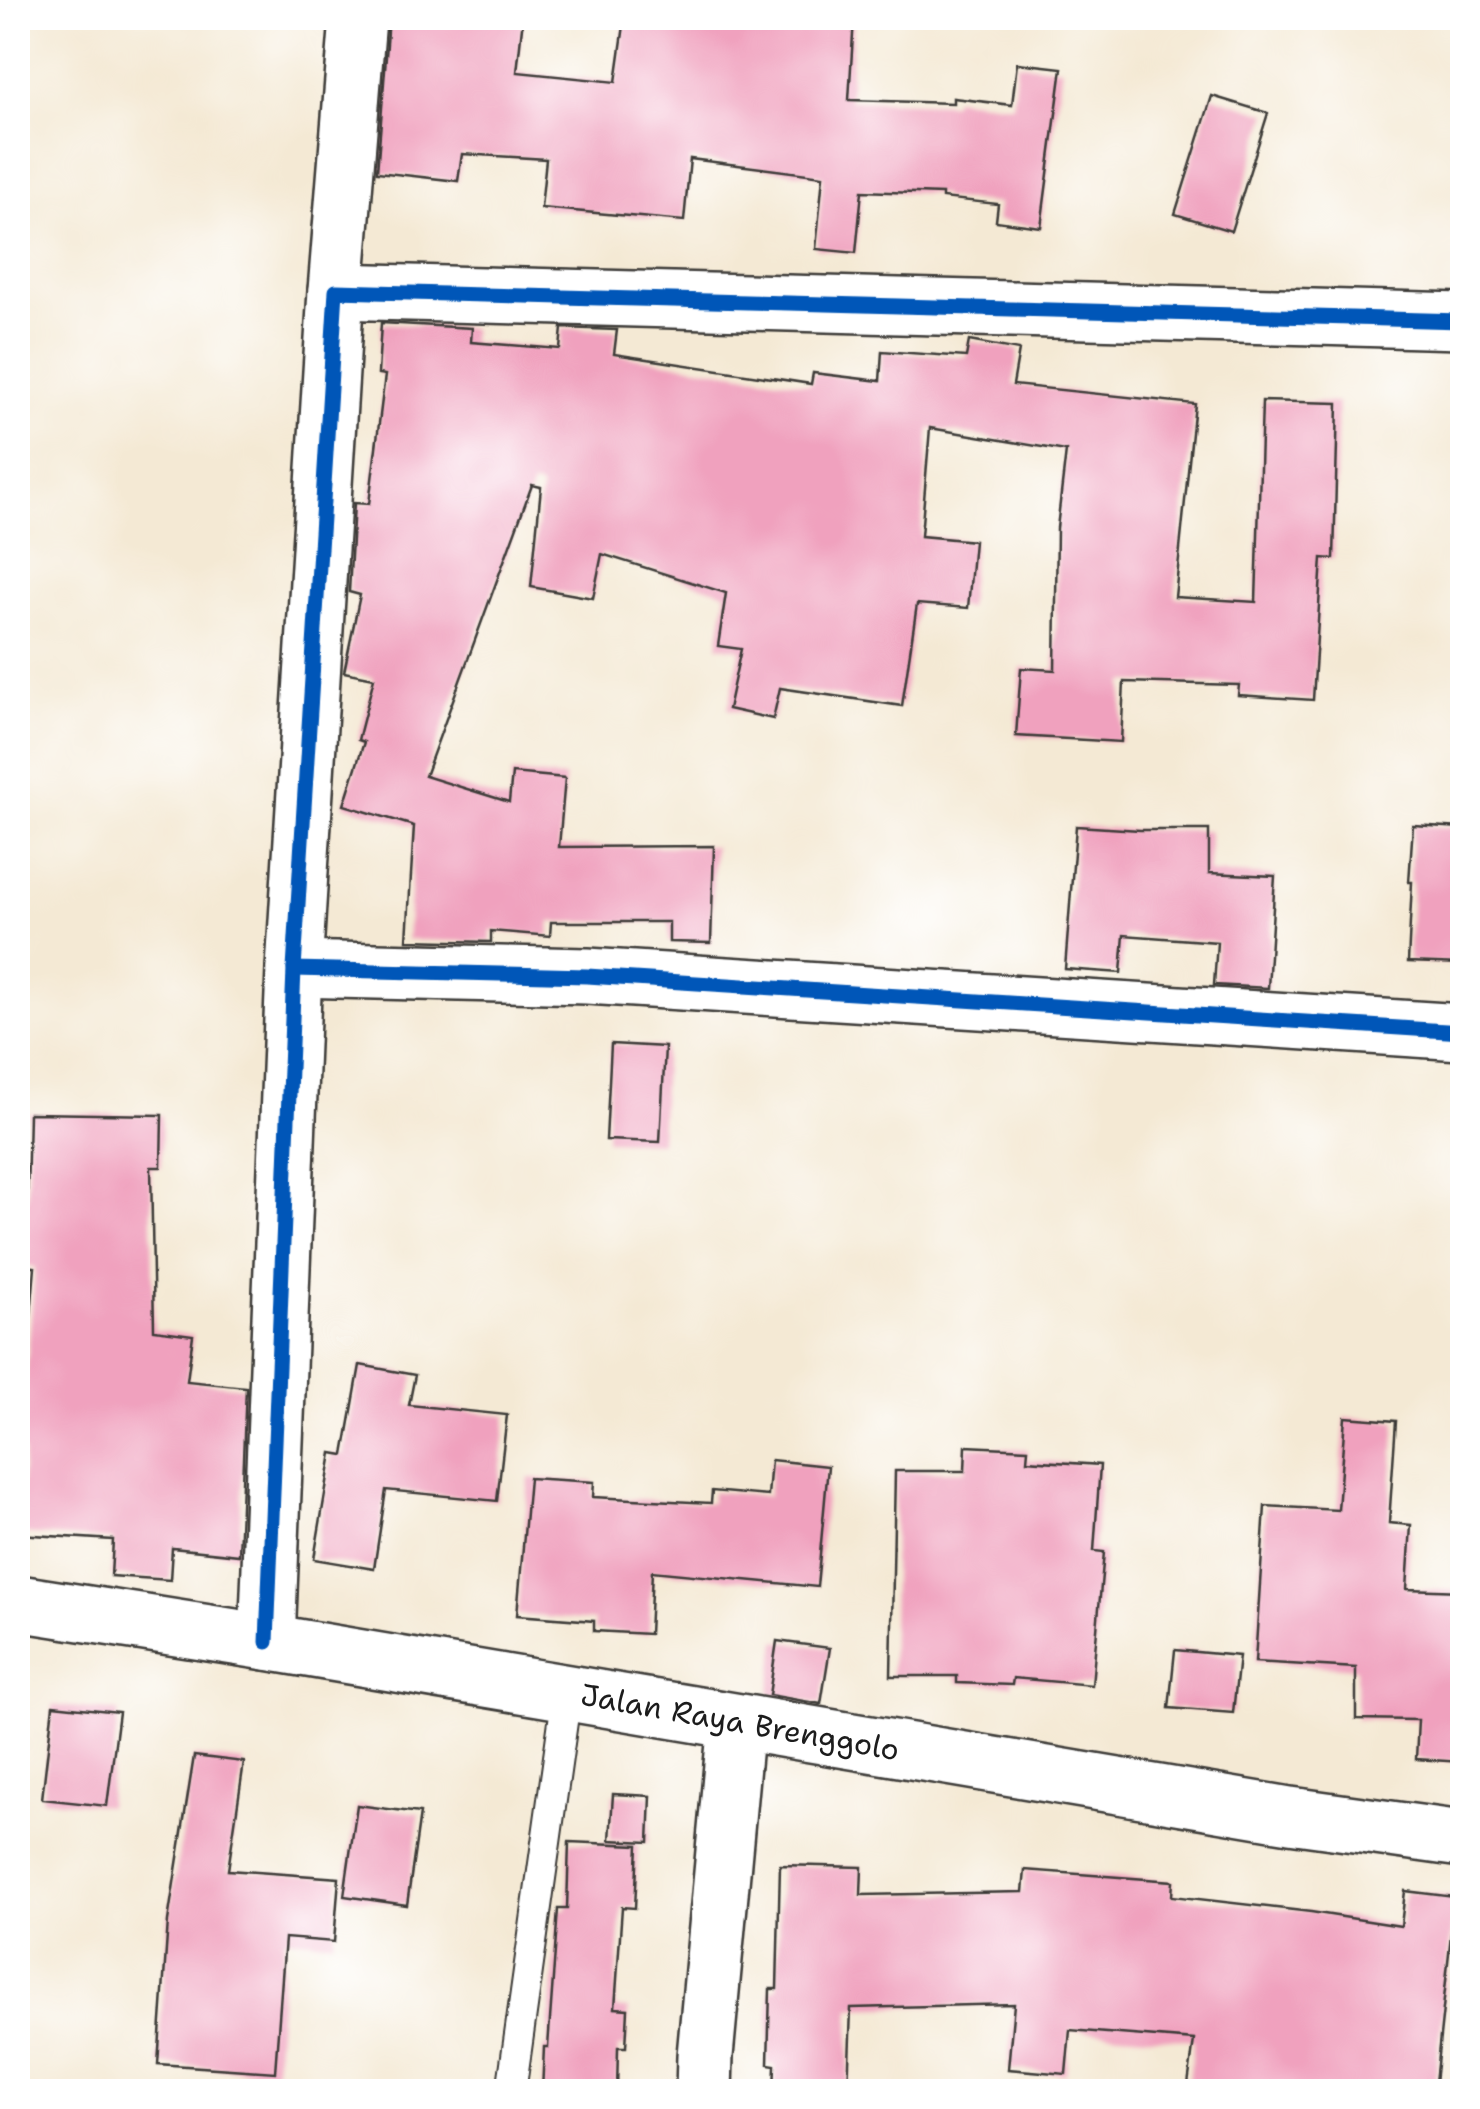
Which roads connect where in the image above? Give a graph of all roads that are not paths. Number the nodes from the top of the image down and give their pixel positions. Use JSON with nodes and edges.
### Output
{"nodes":[{"id":1,"x":358,"y":18,"type":"edge"},
{"id":2,"x":336,"y":291,"type":"junction"},
{"id":3,"x":1462,"y":321,"type":"edge"},
{"id":4,"x":294,"y":968,"type":"junction"},
{"id":5,"x":1462,"y":1032,"type":"edge"},
{"id":6,"x":18,"y":1602,"type":"edge"},
{"id":7,"x":267,"y":1642,"type":"junction"},
{"id":8,"x":567,"y":1693,"type":"junction"},
{"id":9,"x":736,"y":1722,"type":"junction"},
{"id":10,"x":1462,"y":1840,"type":"edge"},
{"id":11,"x":511,"y":2092,"type":"edge"},
{"id":12,"x":704,"y":2092,"type":"edge"}],
"edges":[{"from":1,"to":2,"type":"street"},
{"from":2,"to":3,"type":"street"},
{"from":2,"to":4,"type":"street"},
{"from":4,"to":5,"type":"street"},
{"from":4,"to":7,"type":"street"},
{"from":6,"to":7,"type":"street","name":"Jalan Raya Brenggolo"},
{"from":7,"to":8,"type":"street","name":"Jalan Raya Brenggolo"},
{"from":8,"to":9,"type":"street","name":"Jalan Raya Brenggolo"},
{"from":8,"to":11,"type":"lane"},
{"from":9,"to":10,"type":"street","name":"Jalan Raya Brenggolo"},
{"from":9,"to":12,"type":"street"}]}
